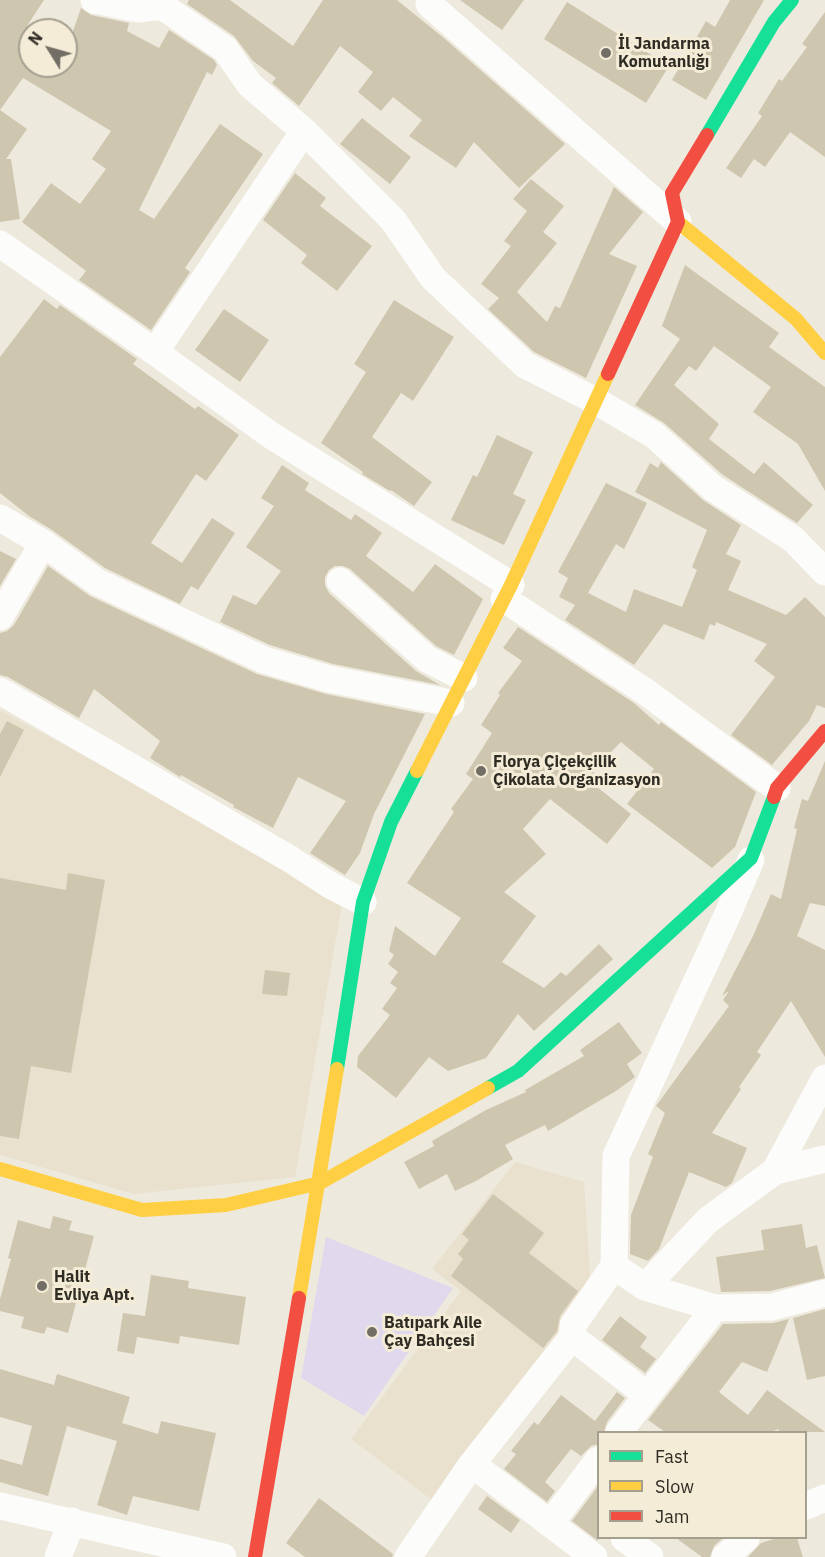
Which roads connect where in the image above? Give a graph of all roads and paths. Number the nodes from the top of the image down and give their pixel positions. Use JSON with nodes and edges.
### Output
{"nodes":[{"id":1,"x":94,"y":0,"type":"edge"},
{"id":2,"x":431,"y":0,"type":"edge"},
{"id":3,"x":792,"y":0,"type":"edge"},
{"id":4,"x":164,"y":3,"type":"edge"},
{"id":5,"x":304,"y":131,"type":"junction"},
{"id":6,"x":678,"y":222,"type":"junction"},
{"id":7,"x":0,"y":244,"type":"edge"},
{"id":8,"x":155,"y":352,"type":"junction"},
{"id":9,"x":825,"y":353,"type":"edge"},
{"id":10,"x":596,"y":401,"type":"junction"},
{"id":11,"x":0,"y":518,"type":"edge"},
{"id":12,"x":43,"y":543,"type":"junction"},
{"id":13,"x":825,"y":572,"type":"edge"},
{"id":14,"x":340,"y":581,"type":"dead end"},
{"id":15,"x":508,"y":592,"type":"junction"},
{"id":16,"x":0,"y":617,"type":"edge"},
{"id":17,"x":464,"y":678,"type":"junction"},
{"id":18,"x":0,"y":691,"type":"edge"},
{"id":19,"x":451,"y":703,"type":"junction"},
{"id":20,"x":825,"y":730,"type":"edge"},
{"id":21,"x":777,"y":788,"type":"junction"},
{"id":22,"x":752,"y":858,"type":"junction"},
{"id":23,"x":363,"y":902,"type":"junction"},
{"id":24,"x":825,"y":1078,"type":"edge"},
{"id":25,"x":825,"y":1159,"type":"edge"},
{"id":26,"x":0,"y":1169,"type":"edge"},
{"id":27,"x":775,"y":1170,"type":"junction"},
{"id":28,"x":320,"y":1183,"type":"junction"},
{"id":29,"x":614,"y":1266,"type":"junction"},
{"id":30,"x":645,"y":1287,"type":"junction"},
{"id":31,"x":825,"y":1293,"type":"edge"},
{"id":32,"x":715,"y":1308,"type":"junction"},
{"id":33,"x":572,"y":1337,"type":"junction"},
{"id":34,"x":647,"y":1395,"type":"junction"},
{"id":35,"x":620,"y":1431,"type":"edge"},
{"id":36,"x":597,"y":1461,"type":"edge"},
{"id":37,"x":472,"y":1464,"type":"junction"},
{"id":38,"x":825,"y":1498,"type":"edge"},
{"id":39,"x":0,"y":1506,"type":"edge"},
{"id":40,"x":807,"y":1506,"type":"edge"},
{"id":41,"x":72,"y":1521,"type":"junction"},
{"id":42,"x":550,"y":1524,"type":"junction"},
{"id":43,"x":611,"y":1539,"type":"edge"},
{"id":44,"x":625,"y":1539,"type":"edge"},
{"id":45,"x":745,"y":1539,"type":"edge"},
{"id":46,"x":58,"y":1557,"type":"edge"},
{"id":47,"x":223,"y":1557,"type":"edge"},
{"id":48,"x":255,"y":1557,"type":"edge"},
{"id":49,"x":408,"y":1557,"type":"edge"},
{"id":50,"x":596,"y":1557,"type":"edge"},
{"id":51,"x":650,"y":1557,"type":"edge"},
{"id":52,"x":725,"y":1557,"type":"edge"}],
"edges":[{"from":1,"to":4,"type":"street"},
{"from":2,"to":6,"type":"street"},
{"from":3,"to":6,"type":"main road"},
{"from":4,"to":5,"type":"street"},
{"from":5,"to":8,"type":"street"},
{"from":5,"to":10,"type":"street"},
{"from":6,"to":9,"type":"main road"},
{"from":6,"to":10,"type":"main road"},
{"from":7,"to":8,"type":"street"},
{"from":8,"to":15,"type":"street"},
{"from":10,"to":13,"type":"street"},
{"from":10,"to":15,"type":"main road"},
{"from":11,"to":12,"type":"street"},
{"from":12,"to":16,"type":"street"},
{"from":12,"to":19,"type":"street"},
{"from":14,"to":17,"type":"street"},
{"from":15,"to":17,"type":"main road"},
{"from":15,"to":21,"type":"street"},
{"from":17,"to":19,"type":"main road"},
{"from":18,"to":23,"type":"street"},
{"from":19,"to":23,"type":"main road"},
{"from":20,"to":21,"type":"main road"},
{"from":21,"to":22,"type":"main road"},
{"from":22,"to":28,"type":"main road"},
{"from":22,"to":29,"type":"street"},
{"from":23,"to":28,"type":"main road"},
{"from":24,"to":27,"type":"street"},
{"from":25,"to":27,"type":"street"},
{"from":26,"to":28,"type":"main road"},
{"from":27,"to":30,"type":"street"},
{"from":28,"to":48,"type":"main road"},
{"from":29,"to":30,"type":"street"},
{"from":29,"to":33,"type":"street"},
{"from":30,"to":32,"type":"street"},
{"from":31,"to":32,"type":"street"},
{"from":32,"to":34,"type":"street"},
{"from":33,"to":34,"type":"street"},
{"from":33,"to":37,"type":"street"},
{"from":34,"to":35,"type":"street"},
{"from":36,"to":42,"type":"street"},
{"from":37,"to":42,"type":"street"},
{"from":37,"to":49,"type":"street"},
{"from":38,"to":40,"type":"street"},
{"from":39,"to":41,"type":"street"},
{"from":41,"to":46,"type":"street"},
{"from":41,"to":47,"type":"street"},
{"from":42,"to":50,"type":"street"},
{"from":43,"to":50,"type":"street"},
{"from":44,"to":51,"type":"street"},
{"from":45,"to":52,"type":"street"}]}
